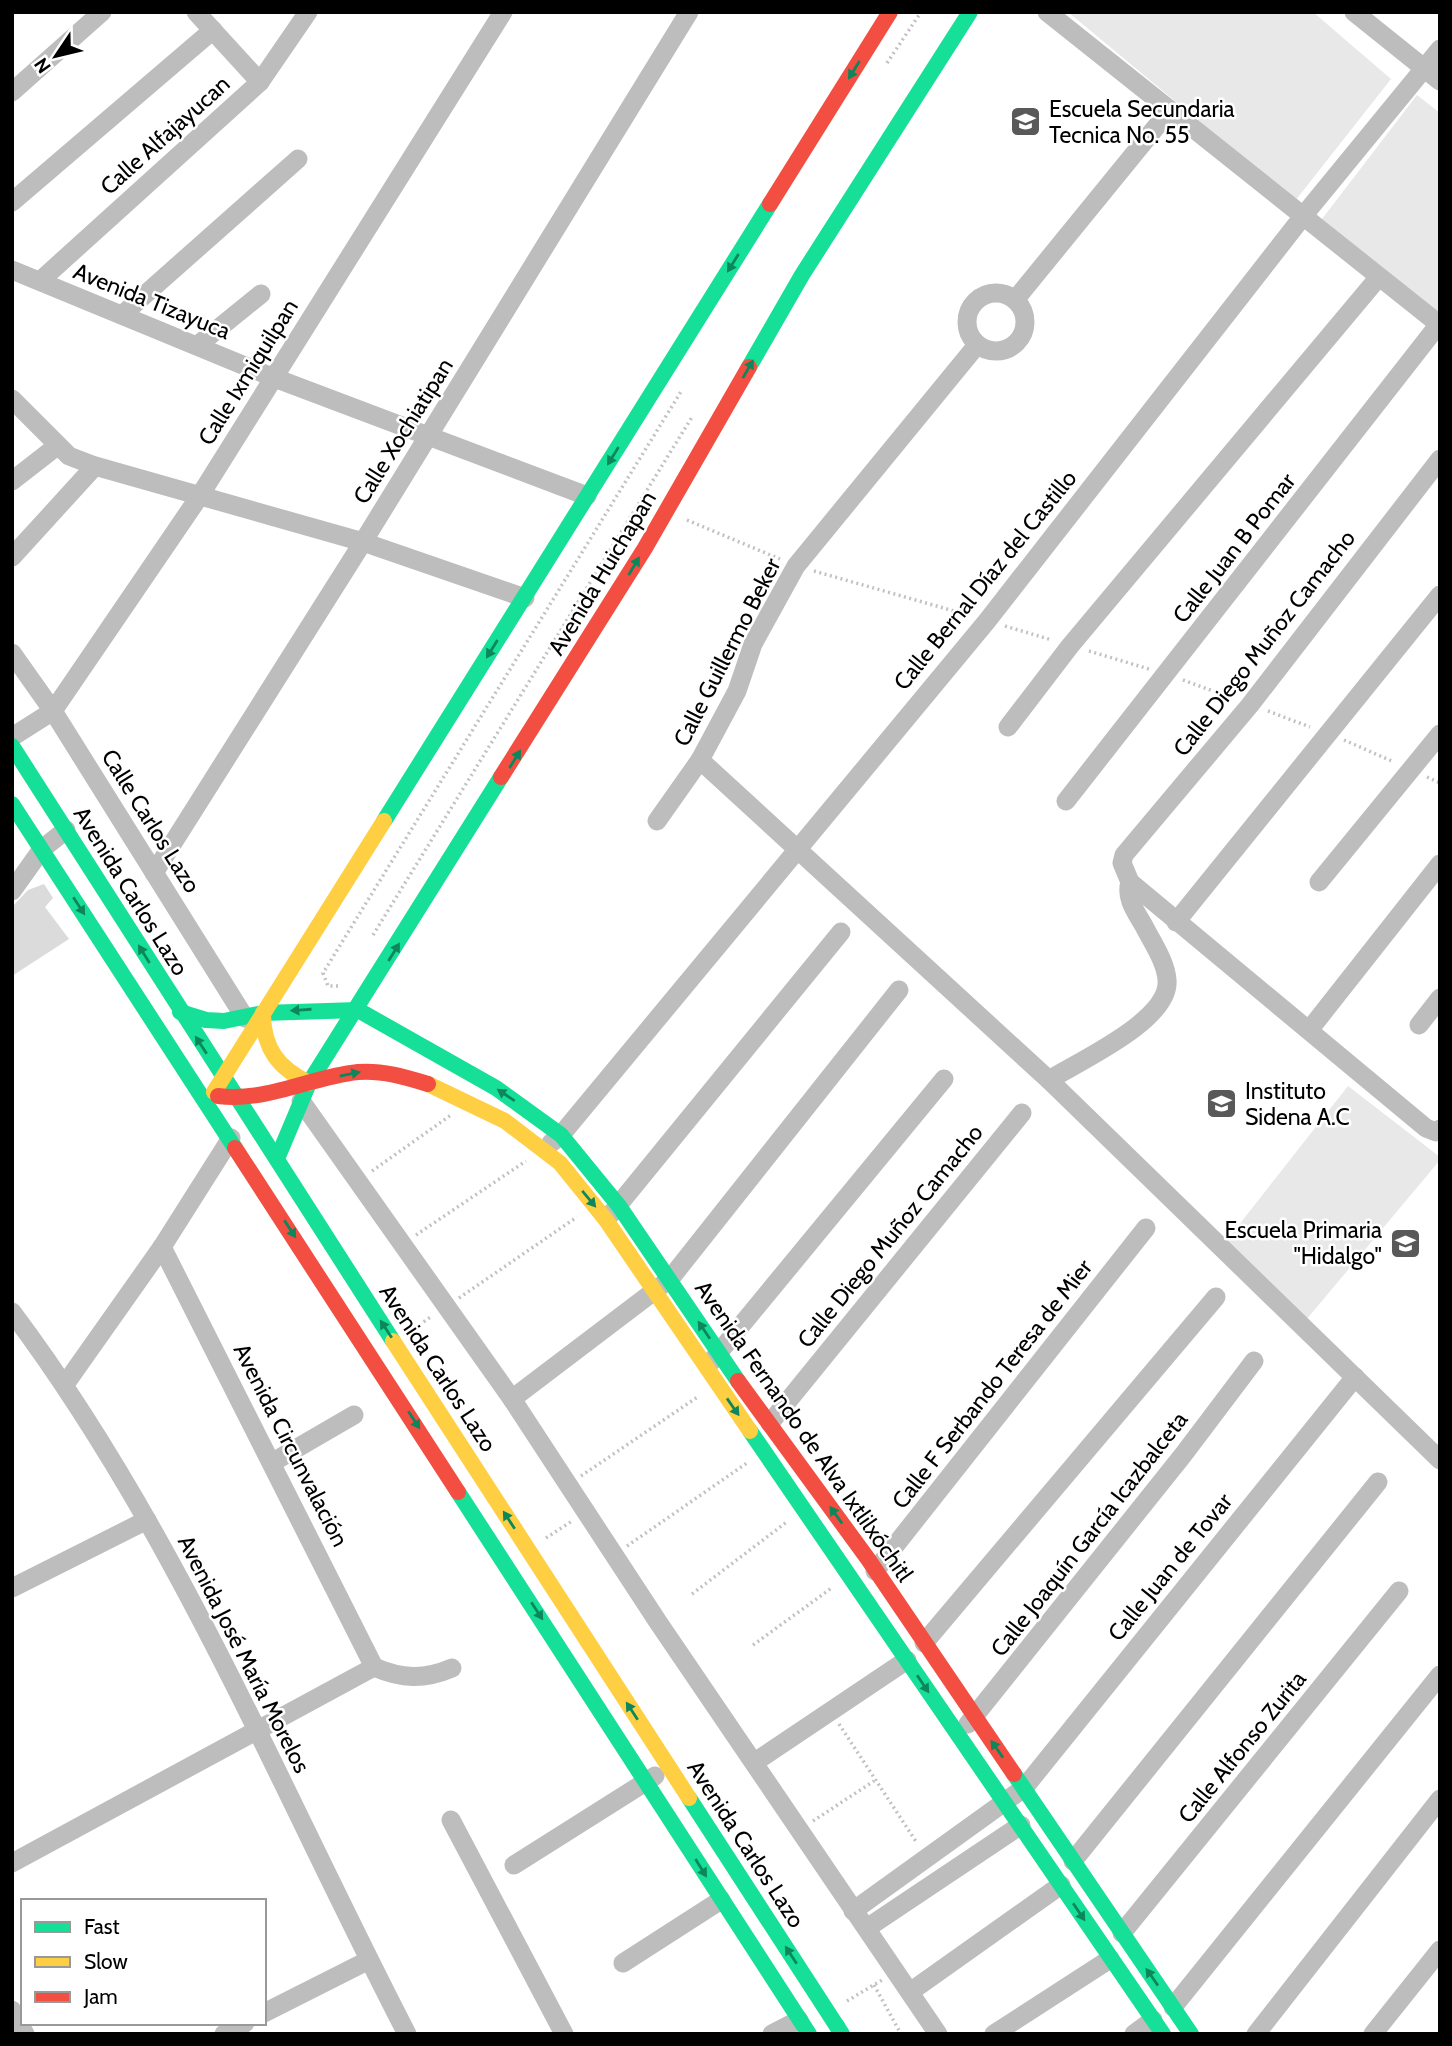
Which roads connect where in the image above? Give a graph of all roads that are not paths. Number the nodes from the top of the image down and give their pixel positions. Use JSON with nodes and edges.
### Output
{"nodes":[{"id":1,"x":102,"y":12,"type":"edge"},
{"id":2,"x":196,"y":12,"type":"edge"},
{"id":3,"x":308,"y":12,"type":"edge"},
{"id":4,"x":503,"y":12,"type":"edge"},
{"id":5,"x":689,"y":12,"type":"edge"},
{"id":6,"x":890,"y":12,"type":"edge"},
{"id":7,"x":971,"y":12,"type":"edge"},
{"id":8,"x":1047,"y":12,"type":"edge"},
{"id":9,"x":1354,"y":12,"type":"edge"},
{"id":10,"x":213,"y":30,"type":"junction"},
{"id":11,"x":1440,"y":49,"type":"edge"},
{"id":12,"x":1432,"y":74,"type":"edge"},
{"id":13,"x":260,"y":82,"type":"junction"},
{"id":14,"x":12,"y":92,"type":"edge"},
{"id":15,"x":1169,"y":111,"type":"junction"},
{"id":16,"x":298,"y":159,"type":"dead end"},
{"id":17,"x":17,"y":198,"type":"edge"},
{"id":18,"x":1304,"y":215,"type":"junction"},
{"id":19,"x":12,"y":270,"type":"edge"},
{"id":20,"x":1378,"y":278,"type":"junction"},
{"id":21,"x":40,"y":281,"type":"junction"},
{"id":22,"x":261,"y":294,"type":"dead end"},
{"id":23,"x":1015,"y":300,"type":"junction"},
{"id":24,"x":122,"y":315,"type":"junction"},
{"id":25,"x":1439,"y":325,"type":"edge"},
{"id":26,"x":198,"y":345,"type":"junction"},
{"id":27,"x":977,"y":345,"type":"junction"},
{"id":28,"x":272,"y":377,"type":"junction"},
{"id":29,"x":12,"y":399,"type":"edge"},
{"id":30,"x":428,"y":436,"type":"junction"},
{"id":31,"x":76,"y":457,"type":"junction"},
{"id":32,"x":1440,"y":459,"type":"edge"},
{"id":33,"x":12,"y":481,"type":"edge"},
{"id":34,"x":587,"y":496,"type":"junction"},
{"id":35,"x":199,"y":497,"type":"junction"},
{"id":36,"x":363,"y":542,"type":"junction"},
{"id":37,"x":12,"y":557,"type":"edge"},
{"id":38,"x":1440,"y":595,"type":"edge"},
{"id":39,"x":525,"y":597,"type":"junction"},
{"id":40,"x":12,"y":653,"type":"edge"},
{"id":41,"x":50,"y":713,"type":"junction"},
{"id":42,"x":1008,"y":727,"type":"dead end"},
{"id":43,"x":1440,"y":734,"type":"edge"},
{"id":44,"x":14,"y":739,"type":"edge"},
{"id":45,"x":700,"y":760,"type":"junction"},
{"id":46,"x":1066,"y":801,"type":"dead end"},
{"id":47,"x":12,"y":804,"type":"edge"},
{"id":48,"x":657,"y":821,"type":"dead end"},
{"id":49,"x":66,"y":830,"type":"junction"},
{"id":50,"x":42,"y":849,"type":"junction"},
{"id":51,"x":799,"y":852,"type":"junction"},
{"id":52,"x":1440,"y":864,"type":"edge"},
{"id":53,"x":154,"y":873,"type":"junction"},
{"id":54,"x":1130,"y":882,"type":"junction"},
{"id":55,"x":1319,"y":882,"type":"dead end"},
{"id":56,"x":12,"y":891,"type":"edge"},
{"id":57,"x":1176,"y":922,"type":"junction"},
{"id":58,"x":841,"y":932,"type":"dead end"},
{"id":59,"x":899,"y":990,"type":"dead end"},
{"id":60,"x":1440,"y":998,"type":"edge"},
{"id":61,"x":358,"y":1010,"type":"junction"},
{"id":62,"x":180,"y":1012,"type":"junction"},
{"id":63,"x":254,"y":1015,"type":"junction"},
{"id":64,"x":1419,"y":1025,"type":"dead end"},
{"id":65,"x":1310,"y":1029,"type":"junction"},
{"id":66,"x":227,"y":1072,"type":"junction"},
{"id":67,"x":944,"y":1079,"type":"dead end"},
{"id":68,"x":1049,"y":1080,"type":"junction"},
{"id":69,"x":235,"y":1098,"type":"junction"},
{"id":70,"x":302,"y":1098,"type":"junction"},
{"id":71,"x":211,"y":1099,"type":"junction"},
{"id":72,"x":1022,"y":1113,"type":"dead end"},
{"id":73,"x":1440,"y":1129,"type":"edge"},
{"id":74,"x":561,"y":1135,"type":"junction"},
{"id":75,"x":231,"y":1138,"type":"junction"},
{"id":76,"x":544,"y":1148,"type":"junction"},
{"id":77,"x":280,"y":1152,"type":"junction"},
{"id":78,"x":606,"y":1210,"type":"junction"},
{"id":79,"x":1146,"y":1228,"type":"dead end"},
{"id":80,"x":162,"y":1247,"type":"junction"},
{"id":81,"x":670,"y":1279,"type":"junction"},
{"id":82,"x":655,"y":1293,"type":"junction"},
{"id":83,"x":1216,"y":1297,"type":"dead end"},
{"id":84,"x":12,"y":1312,"type":"edge"},
{"id":85,"x":719,"y":1353,"type":"junction"},
{"id":86,"x":1254,"y":1361,"type":"dead end"},
{"id":87,"x":711,"y":1376,"type":"junction"},
{"id":88,"x":1355,"y":1377,"type":"junction"},
{"id":89,"x":66,"y":1383,"type":"junction"},
{"id":90,"x":512,"y":1399,"type":"junction"},
{"id":91,"x":354,"y":1415,"type":"dead end"},
{"id":92,"x":769,"y":1423,"type":"junction"},
{"id":93,"x":1440,"y":1460,"type":"edge"},
{"id":94,"x":273,"y":1462,"type":"junction"},
{"id":95,"x":1378,"y":1482,"type":"dead end"},
{"id":96,"x":147,"y":1520,"type":"junction"},
{"id":97,"x":875,"y":1571,"type":"junction"},
{"id":98,"x":12,"y":1588,"type":"edge"},
{"id":99,"x":1399,"y":1591,"type":"dead end"},
{"id":100,"x":924,"y":1643,"type":"junction"},
{"id":101,"x":907,"y":1660,"type":"junction"},
{"id":102,"x":374,"y":1667,"type":"junction"},
{"id":103,"x":452,"y":1668,"type":"dead end"},
{"id":104,"x":1440,"y":1675,"type":"edge"},
{"id":105,"x":975,"y":1717,"type":"junction"},
{"id":106,"x":258,"y":1732,"type":"junction"},
{"id":107,"x":957,"y":1734,"type":"junction"},
{"id":108,"x":755,"y":1762,"type":"junction"},
{"id":109,"x":670,"y":1769,"type":"junction"},
{"id":110,"x":646,"y":1781,"type":"junction"},
{"id":111,"x":1024,"y":1788,"type":"junction"},
{"id":112,"x":1440,"y":1799,"type":"edge"},
{"id":113,"x":1005,"y":1802,"type":"junction"},
{"id":114,"x":451,"y":1820,"type":"dead end"},
{"id":115,"x":1021,"y":1825,"type":"junction"},
{"id":116,"x":1073,"y":1861,"type":"junction"},
{"id":117,"x":12,"y":1863,"type":"edge"},
{"id":118,"x":514,"y":1865,"type":"dead end"},
{"id":119,"x":1061,"y":1885,"type":"junction"},
{"id":120,"x":721,"y":1899,"type":"junction"},
{"id":121,"x":853,"y":1911,"type":"junction"},
{"id":122,"x":867,"y":1928,"type":"junction"},
{"id":123,"x":1122,"y":1933,"type":"junction"},
{"id":124,"x":1440,"y":1950,"type":"edge"},
{"id":125,"x":1110,"y":1959,"type":"junction"},
{"id":126,"x":369,"y":1960,"type":"junction"},
{"id":127,"x":623,"y":1963,"type":"dead end"},
{"id":128,"x":910,"y":1992,"type":"junction"},
{"id":129,"x":1173,"y":2007,"type":"junction"},
{"id":130,"x":12,"y":2010,"type":"edge"},
{"id":131,"x":266,"y":2012,"type":"edge"},
{"id":132,"x":838,"y":2022,"type":"edge"},
{"id":133,"x":240,"y":2025,"type":"edge"},
{"id":134,"x":804,"y":2027,"type":"edge"},
{"id":135,"x":1158,"y":2027,"type":"edge"},
{"id":136,"x":25,"y":2034,"type":"edge"},
{"id":137,"x":224,"y":2034,"type":"edge"},
{"id":138,"x":407,"y":2034,"type":"edge"},
{"id":139,"x":564,"y":2034,"type":"edge"},
{"id":140,"x":772,"y":2034,"type":"edge"},
{"id":141,"x":938,"y":2034,"type":"edge"},
{"id":142,"x":994,"y":2034,"type":"edge"},
{"id":143,"x":1134,"y":2034,"type":"edge"},
{"id":144,"x":1191,"y":2034,"type":"edge"},
{"id":145,"x":1256,"y":2034,"type":"edge"},
{"id":146,"x":1373,"y":2034,"type":"edge"}],
"edges":[{"from":1,"to":14,"type":"street"},
{"from":2,"to":10,"type":"street"},
{"from":3,"to":13,"type":"street","name":"Calle Alfajayucan"},
{"from":4,"to":28,"type":"street","name":"Calle Ixmiquilpan"},
{"from":5,"to":30,"type":"street","name":"Calle Xochiatipan"},
{"from":6,"to":34,"type":"street","one_way":true},
{"from":61,"to":7,"type":"street","name":"Avenida Huichapan","one_way":true},
{"from":8,"to":15,"type":"street"},
{"from":9,"to":12,"type":"street"},
{"from":10,"to":13,"type":"street"},
{"from":10,"to":17,"type":"street"},
{"from":11,"to":12,"type":"street","name":"Calle Bernal Díaz del Castillo"},
{"from":12,"to":18,"type":"street","name":"Calle Bernal Díaz del Castillo"},
{"from":13,"to":21,"type":"street","name":"Calle Alfajayucan"},
{"from":15,"to":18,"type":"street"},
{"from":15,"to":23,"type":"street"},
{"from":16,"to":24,"type":"street"},
{"from":18,"to":20,"type":"street"},
{"from":18,"to":51,"type":"street","name":"Calle Bernal Díaz del Castillo"},
{"from":19,"to":21,"type":"street","name":"Avenida Tizayuca"},
{"from":20,"to":25,"type":"street"},
{"from":20,"to":42,"type":"street"},
{"from":21,"to":24,"type":"street","name":"Avenida Tizayuca"},
{"from":22,"to":26,"type":"street"},
{"from":23,"to":27,"type":"street"},
{"from":23,"to":27,"type":"street"},
{"from":24,"to":26,"type":"street","name":"Avenida Tizayuca"},
{"from":25,"to":46,"type":"street","name":"Calle Juan B Pomar"},
{"from":26,"to":28,"type":"street","name":"Avenida Tizayuca"},
{"from":27,"to":45,"type":"street","name":"Calle Guillermo Beker"},
{"from":28,"to":30,"type":"street","name":"Avenida Tizayuca"},
{"from":28,"to":35,"type":"street","name":"Calle Ixmiquilpan"},
{"from":29,"to":31,"type":"street"},
{"from":30,"to":34,"type":"street","name":"Avenida Tizayuca"},
{"from":30,"to":36,"type":"street","name":"Calle Xochiatipan"},
{"from":31,"to":33,"type":"street"},
{"from":31,"to":35,"type":"street"},
{"from":31,"to":37,"type":"street"},
{"from":32,"to":54,"type":"street","name":"Calle Diego Muñoz Camacho"},
{"from":34,"to":39,"type":"street"},
{"from":35,"to":36,"type":"street"},
{"from":35,"to":41,"type":"street","name":"Calle Ixmiquilpan"},
{"from":36,"to":39,"type":"street"},
{"from":36,"to":53,"type":"street","name":"Calle Xochiatipan"},
{"from":38,"to":57,"type":"street"},
{"from":39,"to":63,"type":"street","one_way":true},
{"from":40,"to":41,"type":"street","name":"Calle Carlos Lazo"},
{"from":41,"to":44,"type":"street","name":"Calle Ixmiquilpan"},
{"from":41,"to":53,"type":"street","name":"Calle Carlos Lazo"},
{"from":43,"to":55,"type":"street"},
{"from":44,"to":49,"type":"street","name":"Avenida Carlos Lazo"},
{"from":45,"to":48,"type":"street","name":"Calle Guillermo Beker"},
{"from":45,"to":51,"type":"street"},
{"from":47,"to":50,"type":"street"},
{"from":49,"to":50,"type":"street"},
{"from":62,"to":49,"type":"street","name":"Avenida Carlos Lazo","one_way":true},
{"from":50,"to":56,"type":"street"},
{"from":50,"to":71,"type":"street","one_way":true},
{"from":51,"to":68,"type":"street"},
{"from":51,"to":74,"type":"street","name":"Calle Bernal Díaz del Castillo"},
{"from":52,"to":65,"type":"street"},
{"from":53,"to":63,"type":"street","name":"Calle Carlos Lazo"},
{"from":54,"to":57,"type":"street"},
{"from":54,"to":68,"type":"street"},
{"from":57,"to":65,"type":"street"},
{"from":58,"to":78,"type":"street"},
{"from":59,"to":81,"type":"street"},
{"from":60,"to":64,"type":"street"},
{"from":61,"to":63,"type":"street","one_way":true},
{"from":61,"to":70,"type":"street","name":"Avenida Huichapan"},
{"from":74,"to":61,"type":"street","name":"Avenida Fernando de Alva Ixtlilxóchitl","one_way":true},
{"from":62,"to":63,"type":"street"},
{"from":66,"to":62,"type":"street","name":"Avenida Carlos Lazo","one_way":true},
{"from":63,"to":66,"type":"street"},
{"from":63,"to":70,"type":"street"},
{"from":65,"to":73,"type":"street"},
{"from":66,"to":69,"type":"street","name":"Avenida Carlos Lazo"},
{"from":66,"to":71,"type":"street"},
{"from":67,"to":85,"type":"street"},
{"from":68,"to":88,"type":"street"},
{"from":69,"to":70,"type":"street","name":"Avenida Fernando de Alva Ixtlilxóchitl"},
{"from":69,"to":71,"type":"street"},
{"from":69,"to":77,"type":"street","name":"Avenida Carlos Lazo"},
{"from":70,"to":76,"type":"street","name":"Avenida Fernando de Alva Ixtlilxóchitl","one_way":true},
{"from":70,"to":77,"type":"street","name":"Avenida Huichapan"},
{"from":70,"to":90,"type":"street"},
{"from":71,"to":75,"type":"street"},
{"from":72,"to":92,"type":"street","name":"Calle Diego Muñoz Camacho"},
{"from":74,"to":76,"type":"street","name":"Calle Bernal Díaz del Castillo"},
{"from":74,"to":78,"type":"street","name":"Avenida Fernando de Alva Ixtlilxóchitl"},
{"from":75,"to":80,"type":"street"},
{"from":75,"to":110,"type":"street","one_way":true},
{"from":76,"to":78,"type":"street","name":"Avenida Fernando de Alva Ixtlilxóchitl","one_way":true},
{"from":109,"to":77,"type":"street","name":"Avenida Carlos Lazo","one_way":true},
{"from":78,"to":81,"type":"street","name":"Avenida Fernando de Alva Ixtlilxóchitl"},
{"from":78,"to":82,"type":"street","name":"Avenida Fernando de Alva Ixtlilxóchitl"},
{"from":79,"to":97,"type":"street","name":"Calle F Serbando Teresa de Mier"},
{"from":80,"to":89,"type":"street"},
{"from":80,"to":94,"type":"street","name":"Avenida Circunvalación"},
{"from":81,"to":82,"type":"street"},
{"from":85,"to":81,"type":"street","name":"Avenida Fernando de Alva Ixtlilxóchitl","one_way":true},
{"from":82,"to":87,"type":"street","name":"Avenida Fernando de Alva Ixtlilxóchitl"},
{"from":82,"to":90,"type":"street"},
{"from":83,"to":100,"type":"street"},
{"from":84,"to":89,"type":"street","name":"Avenida José María Morelos"},
{"from":85,"to":87,"type":"street"},
{"from":85,"to":92,"type":"street","name":"Avenida Fernando de Alva Ixtlilxóchitl"},
{"from":86,"to":105,"type":"street","name":"Calle Joaquín García Icazbalceta"},
{"from":87,"to":101,"type":"street","name":"Avenida Fernando de Alva Ixtlilxóchitl","one_way":true},
{"from":88,"to":93,"type":"street"},
{"from":88,"to":111,"type":"street","name":"Calle Juan de Tovar"},
{"from":89,"to":96,"type":"street","name":"Avenida José María Morelos"},
{"from":90,"to":108,"type":"street"},
{"from":91,"to":94,"type":"street"},
{"from":97,"to":92,"type":"street","name":"Avenida Fernando de Alva Ixtlilxóchitl","one_way":true},
{"from":94,"to":102,"type":"street","name":"Avenida Circunvalación"},
{"from":95,"to":116,"type":"street"},
{"from":96,"to":98,"type":"street"},
{"from":96,"to":106,"type":"street","name":"Avenida José María Morelos"},
{"from":97,"to":100,"type":"street","name":"Avenida Fernando de Alva Ixtlilxóchitl"},
{"from":99,"to":123,"type":"street","name":"Calle Alfonso Zurita"},
{"from":100,"to":105,"type":"street","name":"Avenida Fernando de Alva Ixtlilxóchitl"},
{"from":101,"to":107,"type":"street","name":"Avenida Fernando de Alva Ixtlilxóchitl","one_way":true},
{"from":101,"to":108,"type":"street"},
{"from":102,"to":103,"type":"street"},
{"from":102,"to":106,"type":"street"},
{"from":104,"to":129,"type":"street"},
{"from":105,"to":107,"type":"street","name":"Calle Joaquín García Icazbalceta"},
{"from":111,"to":105,"type":"street","name":"Avenida Fernando de Alva Ixtlilxóchitl","one_way":true},
{"from":106,"to":117,"type":"street"},
{"from":106,"to":126,"type":"street","name":"Avenida José María Morelos"},
{"from":107,"to":113,"type":"street","name":"Avenida Fernando de Alva Ixtlilxóchitl"},
{"from":108,"to":121,"type":"street"},
{"from":109,"to":110,"type":"street"},
{"from":132,"to":109,"type":"street","name":"Avenida Carlos Lazo","one_way":true},
{"from":110,"to":118,"type":"street"},
{"from":110,"to":120,"type":"street","one_way":true},
{"from":111,"to":113,"type":"street","name":"Calle Juan de Tovar"},
{"from":111,"to":116,"type":"street","name":"Avenida Fernando de Alva Ixtlilxóchitl"},
{"from":112,"to":145,"type":"street"},
{"from":113,"to":115,"type":"street","name":"Avenida Fernando de Alva Ixtlilxóchitl"},
{"from":113,"to":121,"type":"street","name":"Calle Juan de Tovar"},
{"from":114,"to":139,"type":"street"},
{"from":115,"to":119,"type":"street","name":"Avenida Fernando de Alva Ixtlilxóchitl"},
{"from":115,"to":122,"type":"street"},
{"from":116,"to":123,"type":"street","name":"Avenida Fernando de Alva Ixtlilxóchitl"},
{"from":119,"to":125,"type":"street","name":"Avenida Fernando de Alva Ixtlilxóchitl","one_way":true},
{"from":119,"to":128,"type":"street"},
{"from":120,"to":127,"type":"street"},
{"from":120,"to":134,"type":"street"},
{"from":121,"to":122,"type":"street"},
{"from":122,"to":128,"type":"street"},
{"from":129,"to":123,"type":"street","name":"Avenida Fernando de Alva Ixtlilxóchitl","one_way":true},
{"from":124,"to":146,"type":"street"},
{"from":125,"to":135,"type":"street","name":"Avenida Fernando de Alva Ixtlilxóchitl"},
{"from":125,"to":142,"type":"street"},
{"from":126,"to":131,"type":"street"},
{"from":126,"to":138,"type":"street","name":"Avenida José María Morelos"},
{"from":128,"to":141,"type":"street"},
{"from":129,"to":144,"type":"street","name":"Avenida Fernando de Alva Ixtlilxóchitl"},
{"from":130,"to":136,"type":"street"},
{"from":133,"to":137,"type":"street"},
{"from":134,"to":140,"type":"street"},
{"from":135,"to":143,"type":"street"}]}
